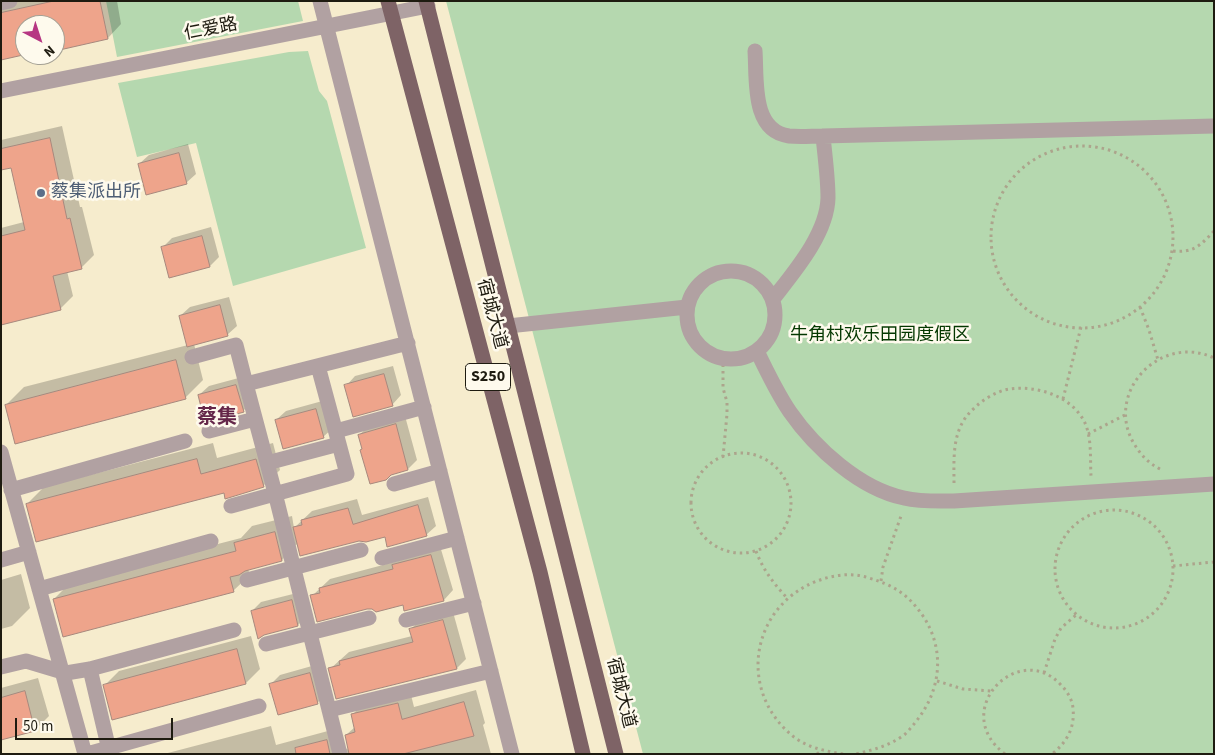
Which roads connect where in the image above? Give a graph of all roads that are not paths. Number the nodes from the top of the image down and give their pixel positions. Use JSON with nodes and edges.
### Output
{"nodes":[{"id":1,"x":10,"y":1,"type":"edge"},
{"id":2,"x":320,"y":1,"type":"edge"},
{"id":3,"x":1,"y":3,"type":"edge"},
{"id":4,"x":427,"y":4,"type":"edge"},
{"id":5,"x":390,"y":7,"type":"edge"},
{"id":6,"x":327,"y":26,"type":"junction"},
{"id":7,"x":755,"y":51,"type":"dead end"},
{"id":8,"x":1,"y":91,"type":"edge"},
{"id":9,"x":1214,"y":126,"type":"edge"},
{"id":10,"x":824,"y":136,"type":"junction"},
{"id":11,"x":773,"y":299,"type":"junction"},
{"id":12,"x":687,"y":307,"type":"junction"},
{"id":13,"x":508,"y":326,"type":"junction"},
{"id":14,"x":408,"y":343,"type":"junction"},
{"id":15,"x":757,"y":351,"type":"junction"},
{"id":16,"x":192,"y":357,"type":"dead end"},
{"id":17,"x":318,"y":366,"type":"junction"},
{"id":18,"x":246,"y":384,"type":"junction"},
{"id":19,"x":424,"y":407,"type":"junction"},
{"id":20,"x":255,"y":419,"type":"junction"},
{"id":21,"x":209,"y":431,"type":"dead end"},
{"id":22,"x":338,"y":437,"type":"junction"},
{"id":23,"x":185,"y":441,"type":"dead end"},
{"id":24,"x":2,"y":459,"type":"edge"},
{"id":25,"x":267,"y":463,"type":"junction"},
{"id":26,"x":440,"y":471,"type":"junction"},
{"id":27,"x":394,"y":484,"type":"dead end"},
{"id":28,"x":1214,"y":484,"type":"edge"},
{"id":29,"x":12,"y":490,"type":"junction"},
{"id":30,"x":275,"y":493,"type":"junction"},
{"id":31,"x":231,"y":506,"type":"dead end"},
{"id":32,"x":457,"y":538,"type":"junction"},
{"id":33,"x":211,"y":540,"type":"dead end"},
{"id":34,"x":361,"y":550,"type":"dead end"},
{"id":35,"x":29,"y":552,"type":"junction"},
{"id":36,"x":382,"y":558,"type":"dead end"},
{"id":37,"x":1,"y":560,"type":"edge"},
{"id":38,"x":294,"y":568,"type":"junction"},
{"id":39,"x":247,"y":580,"type":"dead end"},
{"id":40,"x":39,"y":589,"type":"junction"},
{"id":41,"x":474,"y":603,"type":"junction"},
{"id":42,"x":369,"y":618,"type":"dead end"},
{"id":43,"x":406,"y":620,"type":"dead end"},
{"id":44,"x":234,"y":630,"type":"dead end"},
{"id":45,"x":310,"y":633,"type":"junction"},
{"id":46,"x":266,"y":644,"type":"dead end"},
{"id":47,"x":1,"y":667,"type":"edge"},
{"id":48,"x":90,"y":669,"type":"junction"},
{"id":49,"x":491,"y":671,"type":"junction"},
{"id":50,"x":61,"y":672,"type":"junction"},
{"id":51,"x":259,"y":706,"type":"dead end"},
{"id":52,"x":329,"y":710,"type":"junction"},
{"id":53,"x":110,"y":751,"type":"edge"},
{"id":54,"x":86,"y":754,"type":"edge"},
{"id":55,"x":340,"y":754,"type":"edge"},
{"id":56,"x":512,"y":754,"type":"edge"},
{"id":57,"x":583,"y":754,"type":"edge"},
{"id":58,"x":616,"y":754,"type":"edge"}],
"edges":[{"from":1,"to":3,"type":"street"},
{"from":2,"to":6,"type":"street"},
{"from":4,"to":5,"type":"street","name":"仁爱路"},
{"from":4,"to":13,"type":"main road","name":"宿城大道","number":"S250"},
{"from":5,"to":6,"type":"street","name":"仁爱路"},
{"from":5,"to":57,"type":"main road","name":"宿城大道","number":"S250"},
{"from":6,"to":8,"type":"street","name":"仁爱路"},
{"from":6,"to":14,"type":"street"},
{"from":7,"to":10,"type":"street"},
{"from":9,"to":10,"type":"street"},
{"from":10,"to":11,"type":"street"},
{"from":11,"to":12,"type":"street"},
{"from":11,"to":15,"type":"street"},
{"from":12,"to":13,"type":"street"},
{"from":12,"to":15,"type":"street"},
{"from":13,"to":58,"type":"main road","name":"宿城大道","number":"S250"},
{"from":14,"to":17,"type":"street"},
{"from":14,"to":19,"type":"street"},
{"from":15,"to":28,"type":"street"},
{"from":16,"to":18,"type":"street"},
{"from":17,"to":18,"type":"street"},
{"from":17,"to":22,"type":"street"},
{"from":18,"to":20,"type":"street"},
{"from":19,"to":22,"type":"street"},
{"from":19,"to":26,"type":"street"},
{"from":20,"to":21,"type":"street"},
{"from":20,"to":25,"type":"street"},
{"from":22,"to":25,"type":"street"},
{"from":22,"to":30,"type":"street"},
{"from":23,"to":29,"type":"street"},
{"from":24,"to":29,"type":"street"},
{"from":25,"to":30,"type":"street"},
{"from":26,"to":27,"type":"street"},
{"from":26,"to":32,"type":"street"},
{"from":29,"to":35,"type":"street"},
{"from":30,"to":31,"type":"street"},
{"from":30,"to":38,"type":"street"},
{"from":32,"to":36,"type":"street"},
{"from":32,"to":41,"type":"street"},
{"from":33,"to":40,"type":"street"},
{"from":34,"to":38,"type":"street"},
{"from":35,"to":37,"type":"street"},
{"from":35,"to":40,"type":"street"},
{"from":38,"to":39,"type":"street"},
{"from":38,"to":45,"type":"street"},
{"from":40,"to":50,"type":"street"},
{"from":41,"to":43,"type":"street"},
{"from":41,"to":49,"type":"street"},
{"from":42,"to":45,"type":"street"},
{"from":44,"to":48,"type":"street"},
{"from":45,"to":46,"type":"street"},
{"from":45,"to":52,"type":"street"},
{"from":47,"to":50,"type":"street"},
{"from":48,"to":50,"type":"street"},
{"from":48,"to":53,"type":"street"},
{"from":49,"to":52,"type":"street"},
{"from":49,"to":56,"type":"street"},
{"from":50,"to":54,"type":"street"},
{"from":51,"to":53,"type":"street"},
{"from":52,"to":55,"type":"street"},
{"from":53,"to":54,"type":"street"}]}
